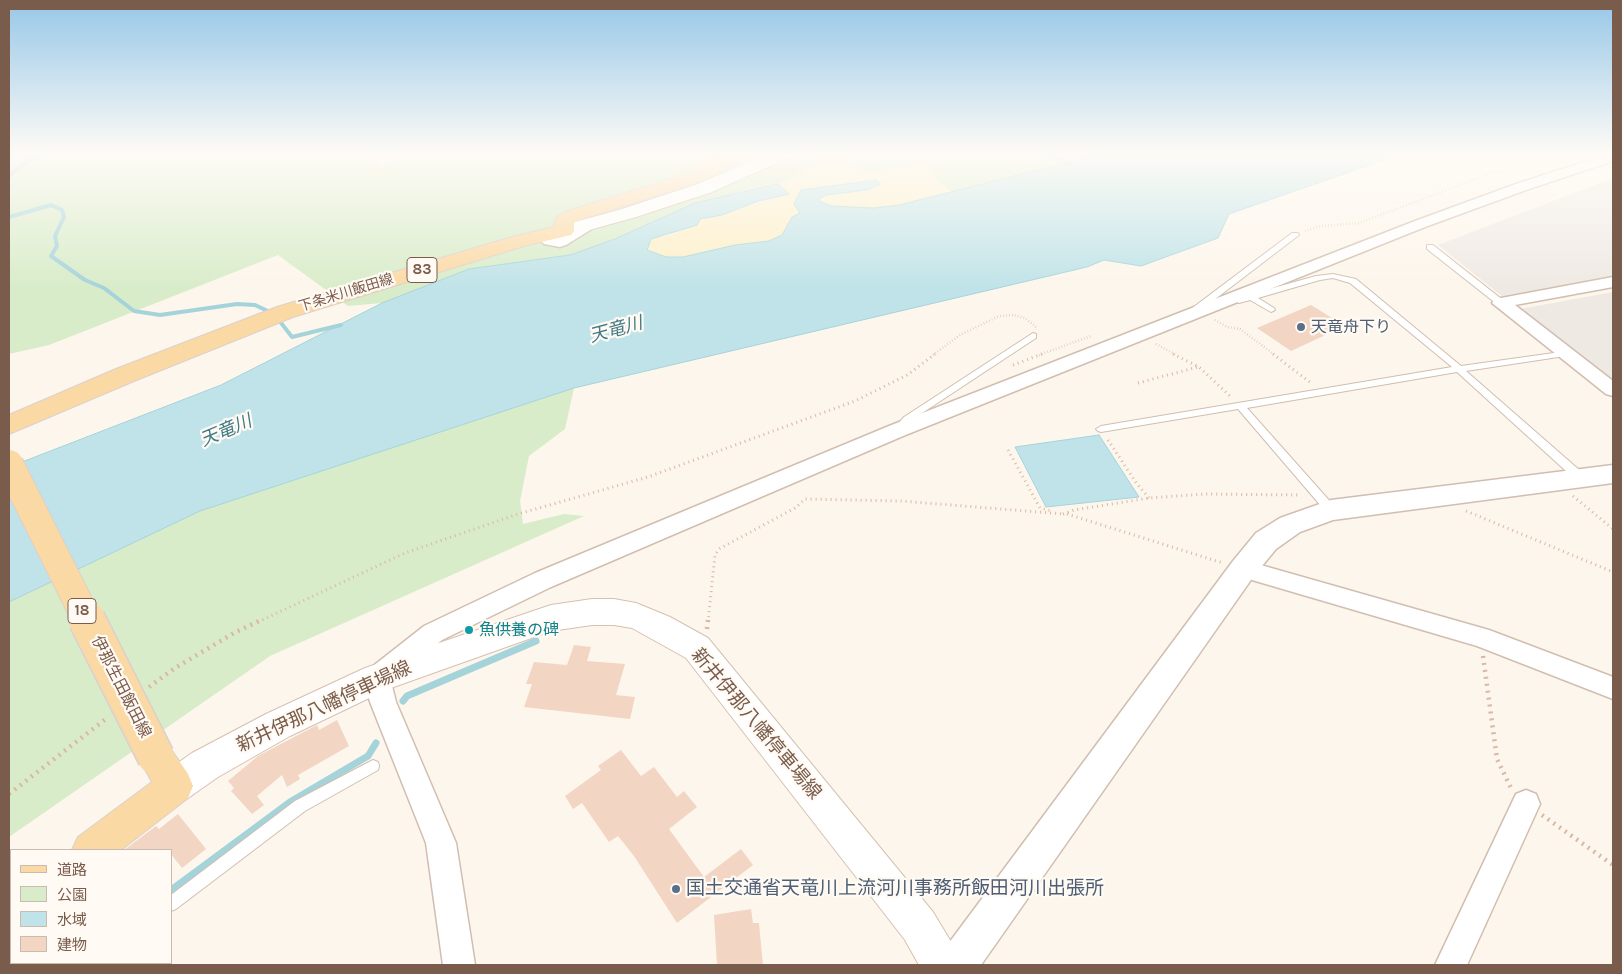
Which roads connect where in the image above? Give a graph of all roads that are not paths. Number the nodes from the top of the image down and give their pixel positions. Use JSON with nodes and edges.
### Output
{"nodes":[{"id":1,"x":625,"y":199,"type":"edge"},
{"id":2,"x":668,"y":199,"type":"edge"},
{"id":3,"x":1486,"y":199,"type":"edge"},
{"id":4,"x":554,"y":233,"type":"junction"},
{"id":5,"x":1295,"y":235,"type":"road end"},
{"id":6,"x":1430,"y":247,"type":"dead end"},
{"id":7,"x":1613,"y":282,"type":"edge"},
{"id":8,"x":1251,"y":297,"type":"junction"},
{"id":9,"x":1501,"y":303,"type":"junction"},
{"id":10,"x":1209,"y":306,"type":"junction"},
{"id":11,"x":1271,"y":310,"type":"dead end"},
{"id":12,"x":1190,"y":314,"type":"junction"},
{"id":13,"x":1032,"y":336,"type":"road end"},
{"id":14,"x":1565,"y":353,"type":"junction"},
{"id":15,"x":1459,"y":369,"type":"junction"},
{"id":16,"x":1613,"y":390,"type":"edge"},
{"id":17,"x":1239,"y":405,"type":"junction"},
{"id":18,"x":9,"y":425,"type":"edge"},
{"id":19,"x":1101,"y":429,"type":"road end"},
{"id":20,"x":896,"y":431,"type":"junction"},
{"id":21,"x":9,"y":464,"type":"edge"},
{"id":22,"x":1613,"y":474,"type":"edge"},
{"id":23,"x":1568,"y":479,"type":"junction"},
{"id":24,"x":1324,"y":502,"type":"junction"},
{"id":25,"x":1243,"y":569,"type":"junction"},
{"id":26,"x":377,"y":678,"type":"junction"},
{"id":27,"x":1613,"y":688,"type":"edge"},
{"id":28,"x":373,"y":766,"type":"dead end"},
{"id":29,"x":166,"y":772,"type":"junction"},
{"id":30,"x":1526,"y":804,"type":"road end"},
{"id":31,"x":92,"y":849,"type":"edge"},
{"id":32,"x":172,"y":903,"type":"edge"},
{"id":33,"x":458,"y":965,"type":"edge"},
{"id":34,"x":941,"y":965,"type":"edge"},
{"id":35,"x":957,"y":965,"type":"edge"},
{"id":36,"x":1451,"y":965,"type":"edge"}],
"edges":[{"from":1,"to":4,"type":"main road"},
{"from":2,"to":4,"type":"main road"},
{"from":3,"to":10,"type":"street"},
{"from":4,"to":18,"type":"main road","name":"下条米川飯田線","number":"83"},
{"from":5,"to":12,"type":"lane"},
{"from":6,"to":9,"type":"lane"},
{"from":7,"to":9,"type":"street"},
{"from":8,"to":10,"type":"lane"},
{"from":8,"to":11,"type":"lane"},
{"from":8,"to":15,"type":"lane"},
{"from":9,"to":14,"type":"street"},
{"from":10,"to":12,"type":"street"},
{"from":12,"to":20,"type":"street"},
{"from":13,"to":20,"type":"lane"},
{"from":14,"to":15,"type":"lane"},
{"from":14,"to":16,"type":"street"},
{"from":15,"to":17,"type":"lane"},
{"from":15,"to":23,"type":"lane"},
{"from":17,"to":19,"type":"lane"},
{"from":17,"to":24,"type":"lane"},
{"from":20,"to":26,"type":"street"},
{"from":21,"to":29,"type":"main road","name":"伊那生田飯田線","number":"18","bridge":true},
{"from":22,"to":23,"type":"street"},
{"from":23,"to":24,"type":"street"},
{"from":24,"to":25,"type":"street"},
{"from":25,"to":27,"type":"street"},
{"from":25,"to":35,"type":"street"},
{"from":26,"to":29,"type":"main road","name":"新井伊那八幡停車場線"},
{"from":26,"to":33,"type":"street"},
{"from":26,"to":34,"type":"main road","name":"新井伊那八幡停車場線"},
{"from":28,"to":32,"type":"lane"},
{"from":29,"to":31,"type":"main road"},
{"from":30,"to":36,"type":"street"}]}
